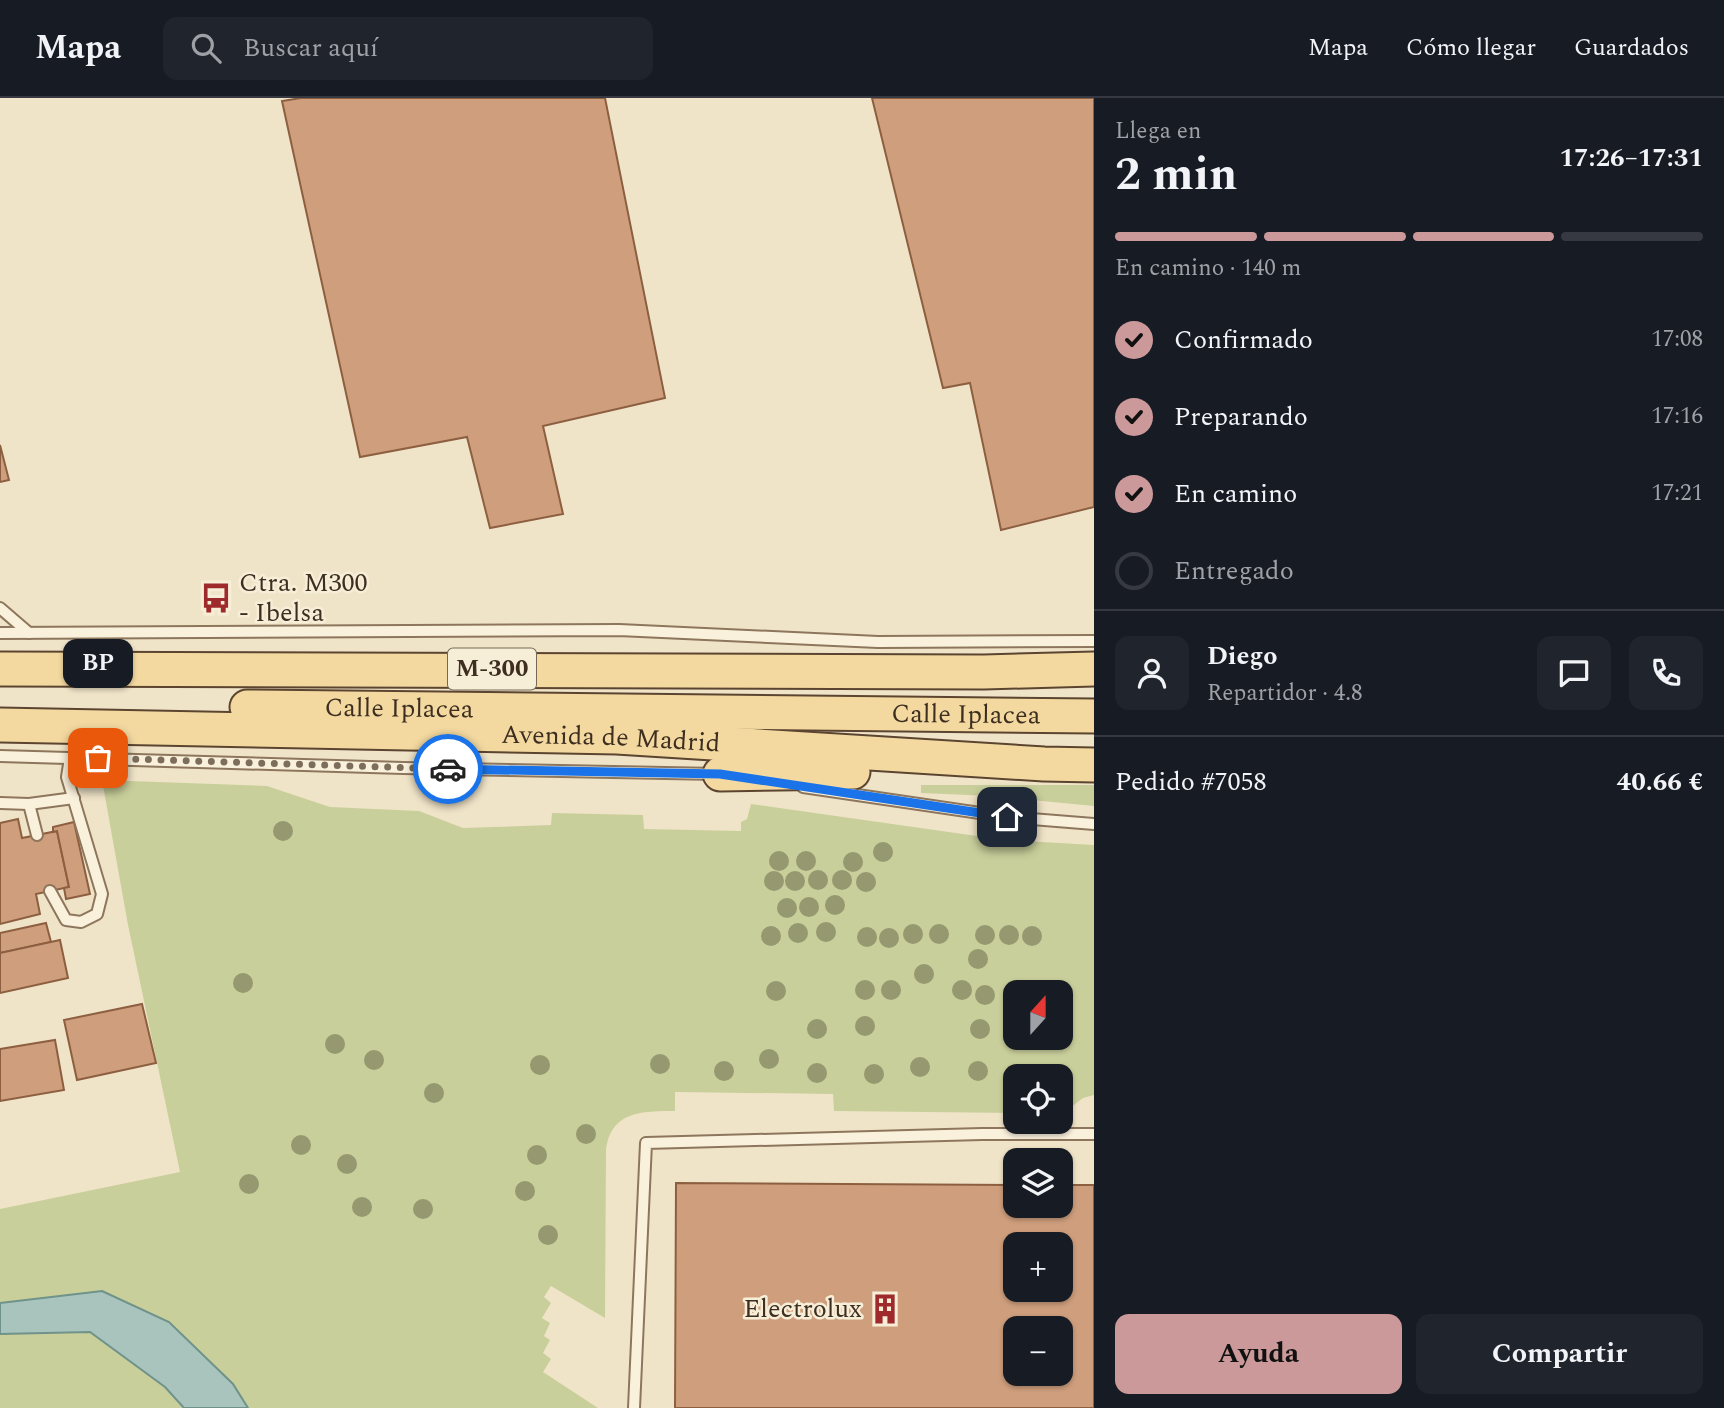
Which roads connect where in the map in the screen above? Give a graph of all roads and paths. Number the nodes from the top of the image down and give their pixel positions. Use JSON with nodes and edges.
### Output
{"nodes":[{"id":1,"x":0,"y":608,"type":"edge"},
{"id":2,"x":29,"y":633,"type":"junction"},
{"id":3,"x":0,"y":634,"type":"edge"},
{"id":4,"x":1094,"y":641,"type":"edge"},
{"id":5,"x":0,"y":668,"type":"edge"},
{"id":6,"x":1094,"y":669,"type":"edge"},
{"id":7,"x":984,"y":672,"type":"junction"},
{"id":8,"x":1094,"y":675,"type":"edge"},
{"id":9,"x":0,"y":705,"type":"edge"},
{"id":10,"x":1094,"y":716,"type":"edge"},
{"id":11,"x":0,"y":725,"type":"edge"},
{"id":12,"x":0,"y":756,"type":"edge"},
{"id":13,"x":70,"y":758,"type":"junction"},
{"id":14,"x":1044,"y":764,"type":"junction"},
{"id":15,"x":1094,"y":765,"type":"edge"},
{"id":16,"x":720,"y":774,"type":"junction"},
{"id":17,"x":74,"y":798,"type":"junction"},
{"id":18,"x":0,"y":803,"type":"edge"},
{"id":19,"x":29,"y":804,"type":"junction"},
{"id":20,"x":1094,"y":824,"type":"edge"},
{"id":21,"x":37,"y":835,"type":"dead end"},
{"id":22,"x":50,"y":891,"type":"dead end"},
{"id":23,"x":1094,"y":1134,"type":"edge"},
{"id":24,"x":634,"y":1408,"type":"edge"}],
"edges":[{"from":1,"to":2,"type":"lane"},
{"from":2,"to":3,"type":"lane"},
{"from":2,"to":4,"type":"lane"},
{"from":5,"to":7,"type":"main road","number":"M-300"},
{"from":6,"to":7,"type":"main road","number":"M-300"},
{"from":7,"to":8,"type":"main road","name":"Calle Iplacea"},
{"from":9,"to":10,"type":"main road","name":"Calle Iplacea"},
{"from":11,"to":14,"type":"main road","name":"Avenida de Madrid"},
{"from":12,"to":13,"type":"lane"},
{"from":13,"to":16,"type":"lane"},
{"from":13,"to":17,"type":"lane"},
{"from":14,"to":15,"type":"main road","name":"Avenida de Madrid"},
{"from":14,"to":16,"type":"main road"},
{"from":16,"to":20,"type":"lane"},
{"from":17,"to":19,"type":"lane"},
{"from":17,"to":22,"type":"lane"},
{"from":18,"to":19,"type":"lane"},
{"from":19,"to":21,"type":"lane"},
{"from":23,"to":24,"type":"lane"}]}
